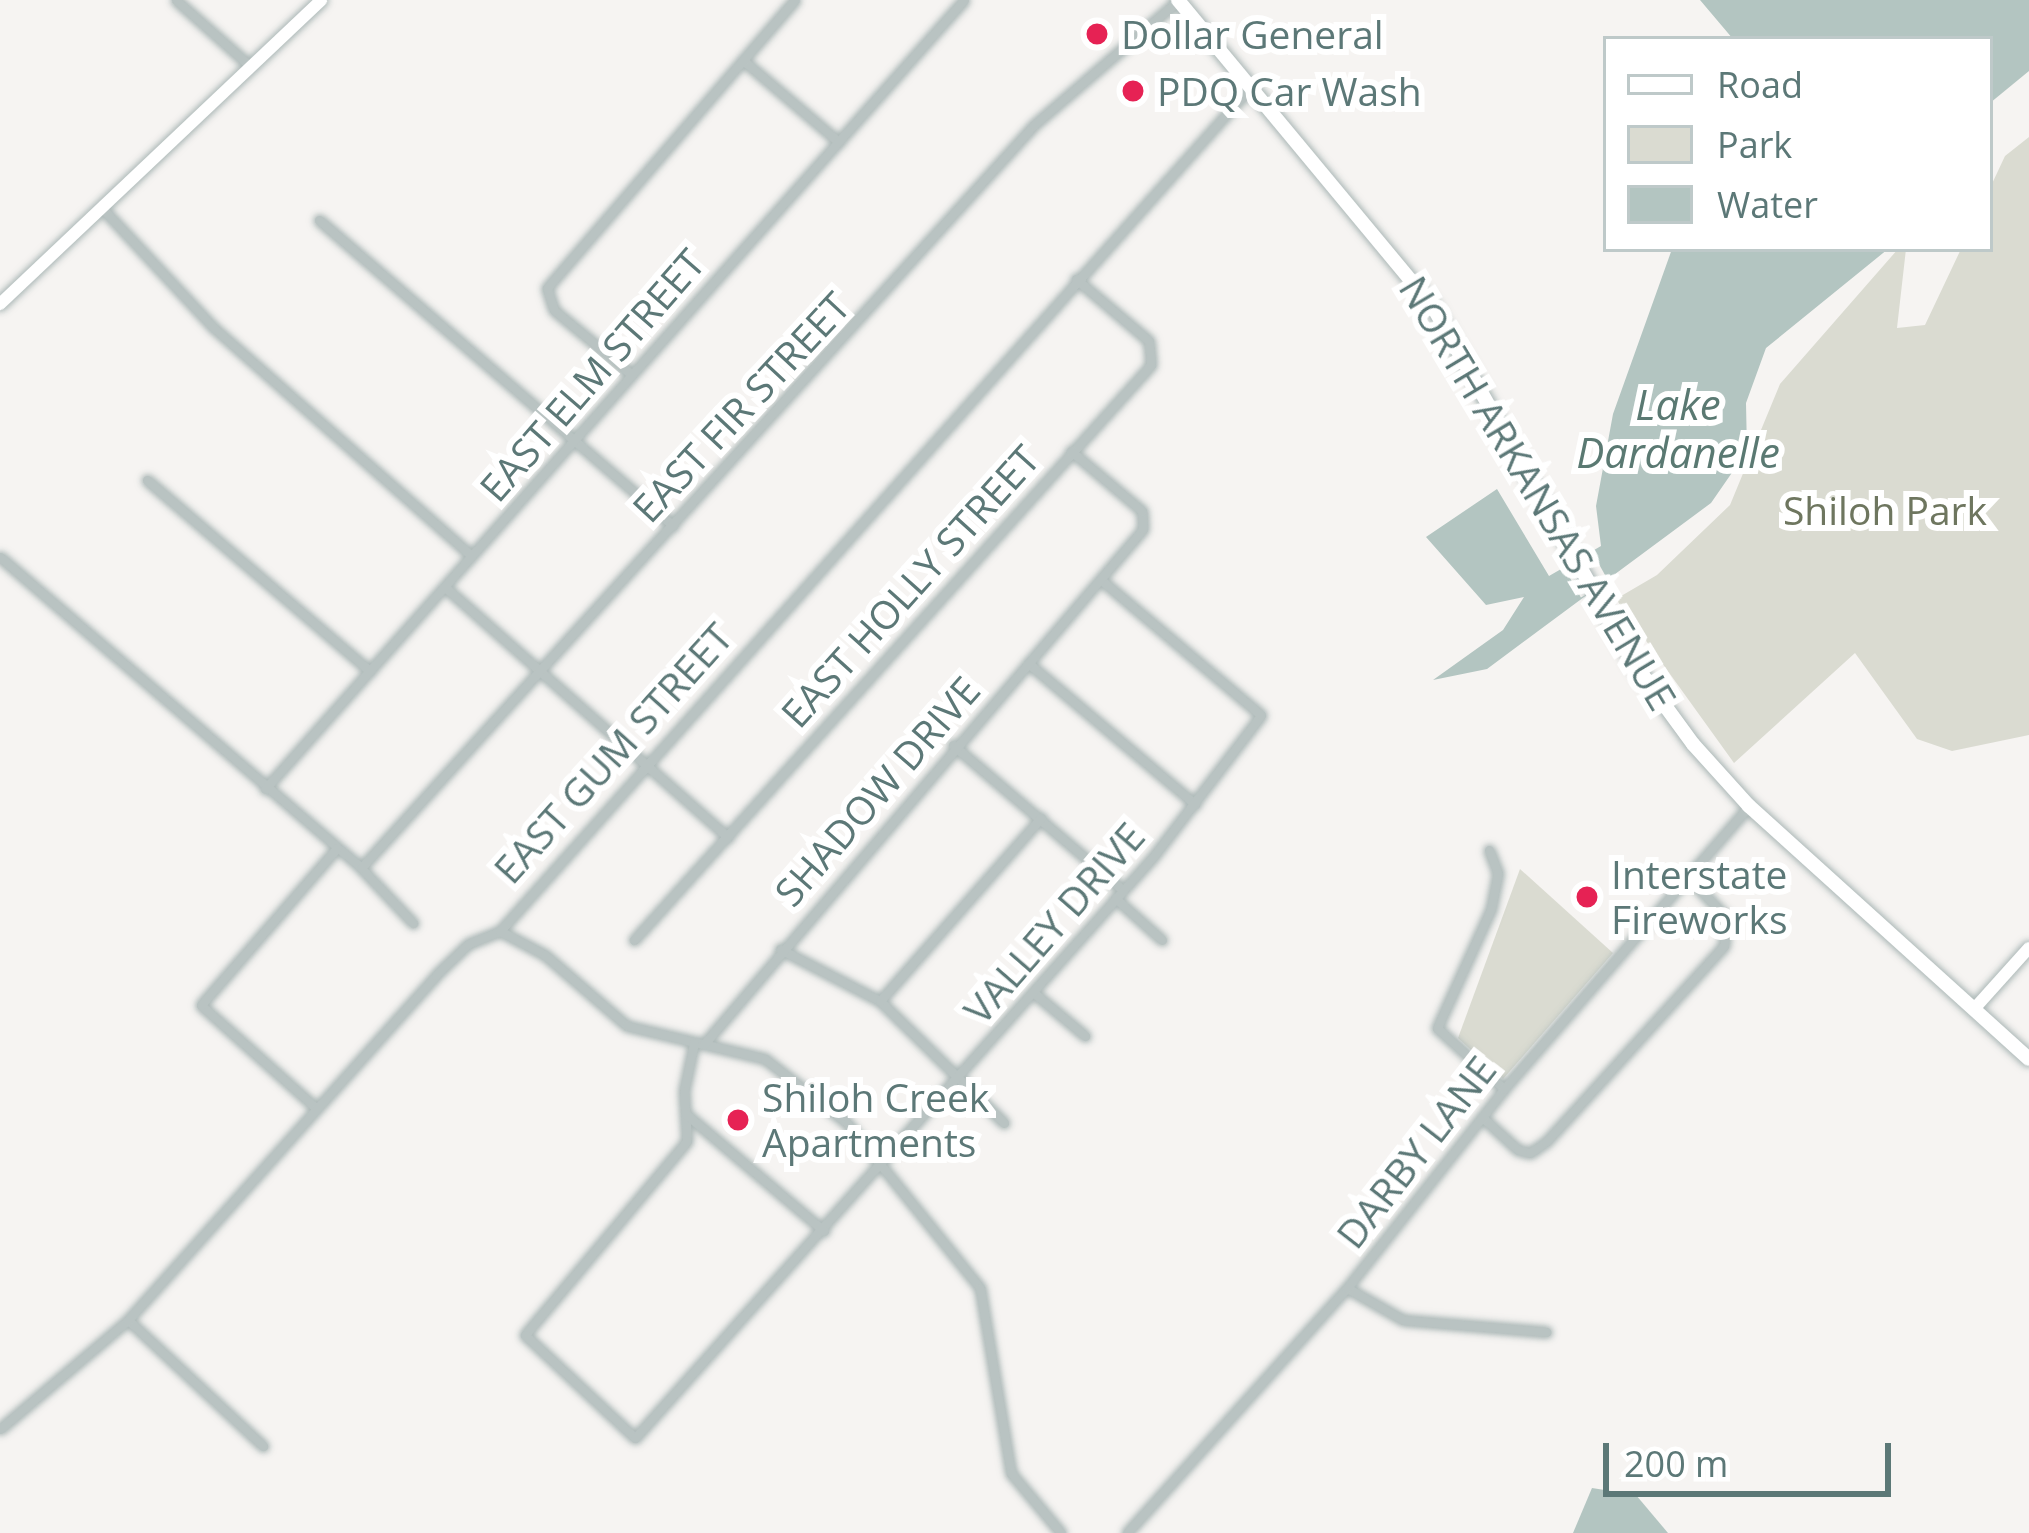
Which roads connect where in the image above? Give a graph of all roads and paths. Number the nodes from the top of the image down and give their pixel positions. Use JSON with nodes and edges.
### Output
{"nodes":[{"id":1,"x":176,"y":0,"type":"edge"},
{"id":2,"x":321,"y":0,"type":"edge"},
{"id":3,"x":795,"y":0,"type":"edge"},
{"id":4,"x":964,"y":0,"type":"edge"},
{"id":5,"x":1179,"y":0,"type":"edge"},
{"id":6,"x":744,"y":61,"type":"junction"},
{"id":7,"x":250,"y":66,"type":"junction"},
{"id":8,"x":1249,"y":88,"type":"junction"},
{"id":9,"x":839,"y":142,"type":"junction"},
{"id":10,"x":102,"y":208,"type":"junction"},
{"id":11,"x":319,"y":220,"type":"dead end"},
{"id":12,"x":1076,"y":279,"type":"junction"},
{"id":13,"x":0,"y":304,"type":"edge"},
{"id":14,"x":631,"y":374,"type":"junction"},
{"id":15,"x":573,"y":440,"type":"junction"},
{"id":16,"x":1071,"y":451,"type":"junction"},
{"id":17,"x":147,"y":480,"type":"dead end"},
{"id":18,"x":673,"y":526,"type":"junction"},
{"id":19,"x":472,"y":556,"type":"junction"},
{"id":20,"x":0,"y":557,"type":"edge"},
{"id":21,"x":1101,"y":580,"type":"junction"},
{"id":22,"x":445,"y":587,"type":"junction"},
{"id":23,"x":1028,"y":663,"type":"junction"},
{"id":24,"x":370,"y":671,"type":"junction"},
{"id":25,"x":540,"y":671,"type":"junction"},
{"id":26,"x":953,"y":746,"type":"junction"},
{"id":27,"x":644,"y":763,"type":"junction"},
{"id":28,"x":265,"y":789,"type":"junction"},
{"id":29,"x":1195,"y":804,"type":"junction"},
{"id":30,"x":1749,"y":806,"type":"junction"},
{"id":31,"x":1041,"y":818,"type":"junction"},
{"id":32,"x":728,"y":837,"type":"junction"},
{"id":33,"x":337,"y":848,"type":"junction"},
{"id":34,"x":1489,"y":850,"type":"dead end"},
{"id":35,"x":362,"y":868,"type":"junction"},
{"id":36,"x":1688,"y":876,"type":"junction"},
{"id":37,"x":1119,"y":894,"type":"junction"},
{"id":38,"x":413,"y":923,"type":"dead end"},
{"id":39,"x":500,"y":931,"type":"junction"},
{"id":40,"x":634,"y":940,"type":"dead end"},
{"id":41,"x":1162,"y":940,"type":"dead end"},
{"id":42,"x":2029,"y":948,"type":"edge"},
{"id":43,"x":780,"y":949,"type":"junction"},
{"id":44,"x":1034,"y":993,"type":"junction"},
{"id":45,"x":880,"y":1001,"type":"junction"},
{"id":46,"x":1974,"y":1009,"type":"junction"},
{"id":47,"x":1085,"y":1036,"type":"dead end"},
{"id":48,"x":699,"y":1044,"type":"junction"},
{"id":49,"x":2029,"y":1059,"type":"edge"},
{"id":50,"x":956,"y":1083,"type":"junction"},
{"id":51,"x":1504,"y":1089,"type":"junction"},
{"id":52,"x":316,"y":1108,"type":"junction"},
{"id":53,"x":686,"y":1113,"type":"junction"},
{"id":54,"x":1482,"y":1117,"type":"junction"},
{"id":55,"x":1004,"y":1123,"type":"dead end"},
{"id":56,"x":884,"y":1163,"type":"junction"},
{"id":57,"x":824,"y":1231,"type":"junction"},
{"id":58,"x":1347,"y":1288,"type":"junction"},
{"id":59,"x":128,"y":1320,"type":"junction"},
{"id":60,"x":1547,"y":1332,"type":"dead end"},
{"id":61,"x":0,"y":1430,"type":"edge"},
{"id":62,"x":262,"y":1446,"type":"dead end"},
{"id":63,"x":1061,"y":1533,"type":"edge"},
{"id":64,"x":1127,"y":1533,"type":"edge"}],
"edges":[{"from":1,"to":7,"type":"street"},
{"from":2,"to":7,"type":"street"},
{"from":3,"to":6,"type":"street"},
{"from":4,"to":9,"type":"street","name":"EAST ELM STREET"},
{"from":5,"to":8,"type":"main road","name":"NORTH ARKANSAS AVENUE"},
{"from":5,"to":18,"type":"street","name":"EAST FIR STREET"},
{"from":6,"to":9,"type":"street"},
{"from":6,"to":14,"type":"street"},
{"from":7,"to":10,"type":"street"},
{"from":8,"to":12,"type":"street","name":"EAST GUM STREET"},
{"from":8,"to":30,"type":"main road","name":"NORTH ARKANSAS AVENUE"},
{"from":9,"to":14,"type":"street","name":"EAST ELM STREET"},
{"from":10,"to":13,"type":"street"},
{"from":10,"to":19,"type":"street"},
{"from":11,"to":15,"type":"street"},
{"from":12,"to":16,"type":"street","name":"EAST HOLLY STREET"},
{"from":12,"to":27,"type":"street","name":"EAST GUM STREET"},
{"from":14,"to":15,"type":"street","name":"EAST ELM STREET"},
{"from":15,"to":18,"type":"street"},
{"from":15,"to":19,"type":"street","name":"EAST ELM STREET"},
{"from":16,"to":21,"type":"street","name":"SHADOW DRIVE"},
{"from":16,"to":32,"type":"street","name":"EAST HOLLY STREET"},
{"from":17,"to":24,"type":"street"},
{"from":18,"to":25,"type":"street","name":"EAST FIR STREET"},
{"from":19,"to":22,"type":"street","name":"EAST ELM STREET"},
{"from":20,"to":28,"type":"street"},
{"from":21,"to":23,"type":"street","name":"SHADOW DRIVE"},
{"from":21,"to":29,"type":"street","name":"VALLEY DRIVE"},
{"from":22,"to":24,"type":"street","name":"EAST ELM STREET"},
{"from":22,"to":25,"type":"street"},
{"from":23,"to":26,"type":"street","name":"SHADOW DRIVE"},
{"from":23,"to":29,"type":"street"},
{"from":24,"to":28,"type":"street","name":"EAST ELM STREET"},
{"from":25,"to":27,"type":"street"},
{"from":25,"to":35,"type":"street","name":"EAST FIR STREET"},
{"from":26,"to":31,"type":"street"},
{"from":26,"to":43,"type":"street","name":"SHADOW DRIVE"},
{"from":27,"to":32,"type":"street"},
{"from":27,"to":39,"type":"street","name":"EAST GUM STREET"},
{"from":28,"to":33,"type":"street"},
{"from":29,"to":37,"type":"street","name":"VALLEY DRIVE"},
{"from":30,"to":36,"type":"street","name":"DARBY LANE"},
{"from":30,"to":46,"type":"main road","name":"NORTH ARKANSAS AVENUE"},
{"from":31,"to":37,"type":"street"},
{"from":31,"to":45,"type":"street"},
{"from":32,"to":40,"type":"street","name":"EAST HOLLY STREET"},
{"from":33,"to":35,"type":"street"},
{"from":33,"to":52,"type":"street"},
{"from":34,"to":51,"type":"street"},
{"from":35,"to":38,"type":"street"},
{"from":36,"to":51,"type":"street","name":"DARBY LANE"},
{"from":36,"to":54,"type":"street"},
{"from":37,"to":41,"type":"street"},
{"from":37,"to":44,"type":"street","name":"VALLEY DRIVE"},
{"from":39,"to":48,"type":"street"},
{"from":39,"to":52,"type":"street","name":"EAST GUM STREET"},
{"from":42,"to":46,"type":"street"},
{"from":43,"to":45,"type":"street"},
{"from":43,"to":48,"type":"street","name":"SHADOW DRIVE"},
{"from":44,"to":47,"type":"street"},
{"from":44,"to":50,"type":"street","name":"VALLEY DRIVE"},
{"from":45,"to":50,"type":"street"},
{"from":46,"to":49,"type":"main road","name":"NORTH ARKANSAS AVENUE"},
{"from":48,"to":53,"type":"street"},
{"from":48,"to":56,"type":"street"},
{"from":50,"to":55,"type":"street"},
{"from":50,"to":56,"type":"street","name":"VALLEY DRIVE"},
{"from":51,"to":54,"type":"street","name":"DARBY LANE"},
{"from":52,"to":59,"type":"street","name":"EAST GUM STREET"},
{"from":53,"to":57,"type":"street"},
{"from":53,"to":57,"type":"street","name":"VALLEY DRIVE"},
{"from":54,"to":58,"type":"street","name":"DARBY LANE"},
{"from":56,"to":57,"type":"street","name":"VALLEY DRIVE"},
{"from":56,"to":63,"type":"street"},
{"from":58,"to":60,"type":"street"},
{"from":58,"to":64,"type":"street","name":"DARBY LANE"},
{"from":59,"to":61,"type":"street","name":"EAST GUM STREET"},
{"from":59,"to":62,"type":"street"}]}
